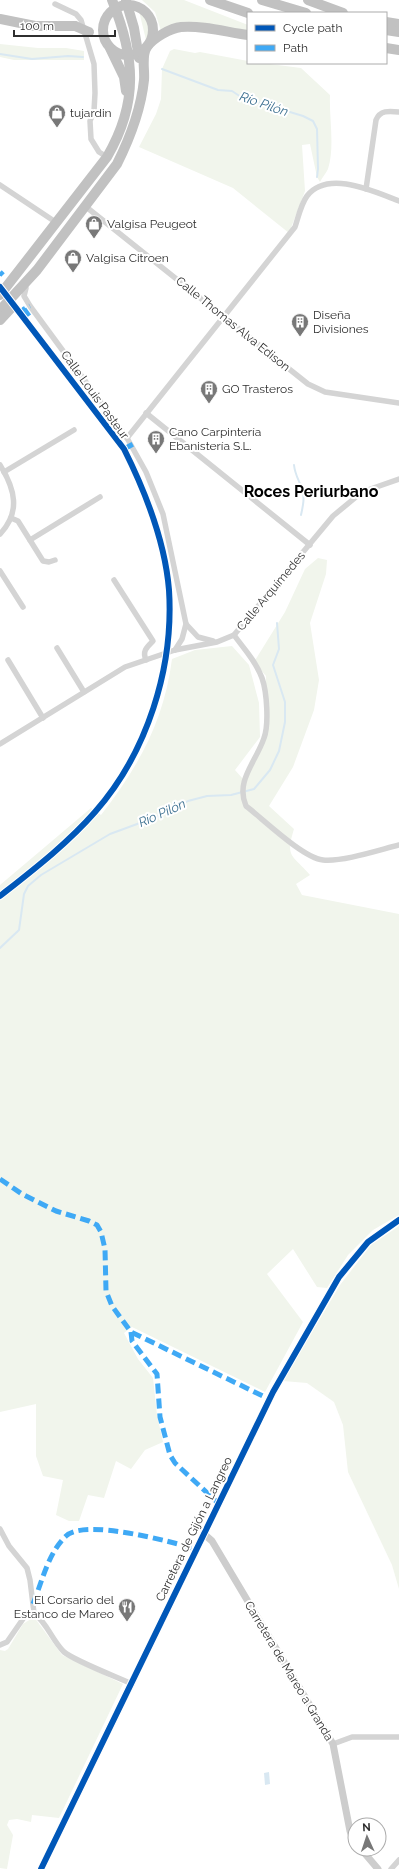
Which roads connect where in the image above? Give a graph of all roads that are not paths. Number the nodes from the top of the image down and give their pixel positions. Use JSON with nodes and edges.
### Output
{"nodes":[{"id":1,"x":106,"y":0,"type":"edge"},
{"id":2,"x":210,"y":0,"type":"edge"},
{"id":3,"x":262,"y":0,"type":"edge"},
{"id":4,"x":308,"y":0,"type":"edge"},
{"id":5,"x":127,"y":3,"type":"edge"},
{"id":6,"x":55,"y":4,"type":"dead end"},
{"id":7,"x":114,"y":5,"type":"edge"},
{"id":8,"x":303,"y":12,"type":"edge"},
{"id":9,"x":340,"y":12,"type":"edge"},
{"id":10,"x":247,"y":13,"type":"edge"},
{"id":11,"x":0,"y":19,"type":"edge"},
{"id":12,"x":387,"y":22,"type":"edge"},
{"id":13,"x":104,"y":24,"type":"junction"},
{"id":14,"x":399,"y":24,"type":"edge"},
{"id":15,"x":387,"y":30,"type":"edge"},
{"id":16,"x":399,"y":32,"type":"edge"},
{"id":17,"x":247,"y":35,"type":"edge"},
{"id":18,"x":147,"y":46,"type":"junction"},
{"id":19,"x":109,"y":47,"type":"junction"},
{"id":20,"x":387,"y":48,"type":"edge"},
{"id":21,"x":399,"y":50,"type":"edge"},
{"id":22,"x":134,"y":54,"type":"junction"},
{"id":23,"x":387,"y":55,"type":"edge"},
{"id":24,"x":399,"y":56,"type":"edge"},
{"id":25,"x":137,"y":112,"type":"junction"},
{"id":26,"x":399,"y":112,"type":"edge"},
{"id":27,"x":126,"y":113,"type":"junction"},
{"id":28,"x":107,"y":157,"type":"junction"},
{"id":29,"x":0,"y":185,"type":"edge"},
{"id":30,"x":366,"y":189,"type":"junction"},
{"id":31,"x":399,"y":201,"type":"edge"},
{"id":32,"x":85,"y":206,"type":"junction"},
{"id":33,"x":57,"y":223,"type":"junction"},
{"id":34,"x":29,"y":257,"type":"junction"},
{"id":35,"x":35,"y":272,"type":"junction"},
{"id":36,"x":0,"y":286,"type":"edge"},
{"id":37,"x":26,"y":288,"type":"junction"},
{"id":38,"x":0,"y":295,"type":"edge"},
{"id":39,"x":0,"y":310,"type":"edge"},
{"id":40,"x":224,"y":317,"type":"junction"},
{"id":41,"x":0,"y":320,"type":"edge"},
{"id":42,"x":399,"y":403,"type":"edge"},
{"id":43,"x":146,"y":413,"type":"junction"},
{"id":44,"x":74,"y":430,"type":"dead end"},
{"id":45,"x":127,"y":438,"type":"junction"},
{"id":46,"x":0,"y":466,"type":"edge"},
{"id":47,"x":4,"y":472,"type":"junction"},
{"id":48,"x":399,"y":478,"type":"edge"},
{"id":49,"x":100,"y":497,"type":"dead end"},
{"id":50,"x":11,"y":518,"type":"junction"},
{"id":51,"x":0,"y":534,"type":"edge"},
{"id":52,"x":30,"y":540,"type":"junction"},
{"id":53,"x":310,"y":545,"type":"junction"},
{"id":54,"x":56,"y":560,"type":"dead end"},
{"id":55,"x":0,"y":571,"type":"edge"},
{"id":56,"x":114,"y":580,"type":"dead end"},
{"id":57,"x":23,"y":608,"type":"dead end"},
{"id":58,"x":186,"y":624,"type":"junction"},
{"id":59,"x":234,"y":635,"type":"junction"},
{"id":60,"x":217,"y":642,"type":"junction"},
{"id":61,"x":57,"y":648,"type":"dead end"},
{"id":62,"x":175,"y":650,"type":"junction"},
{"id":63,"x":8,"y":660,"type":"dead end"},
{"id":64,"x":146,"y":660,"type":"junction"},
{"id":65,"x":84,"y":692,"type":"junction"},
{"id":66,"x":43,"y":718,"type":"junction"},
{"id":67,"x":0,"y":744,"type":"edge"},
{"id":68,"x":399,"y":845,"type":"edge"},
{"id":69,"x":399,"y":1220,"type":"edge"},
{"id":70,"x":0,"y":1529,"type":"edge"},
{"id":71,"x":204,"y":1534,"type":"junction"},
{"id":72,"x":34,"y":1612,"type":"junction"},
{"id":73,"x":0,"y":1645,"type":"edge"},
{"id":74,"x":132,"y":1684,"type":"junction"},
{"id":75,"x":399,"y":1737,"type":"edge"},
{"id":76,"x":333,"y":1744,"type":"junction"},
{"id":77,"x":347,"y":1817,"type":"edge"},
{"id":78,"x":368,"y":1857,"type":"edge"},
{"id":79,"x":399,"y":1860,"type":"edge"},
{"id":80,"x":41,"y":1869,"type":"edge"},
{"id":81,"x":378,"y":1869,"type":"edge"},
{"id":82,"x":390,"y":1869,"type":"edge"}],
"edges":[{"from":1,"to":13,"type":"highway"},
{"from":2,"to":10,"type":"highway"},
{"from":3,"to":8,"type":"highway"},
{"from":4,"to":9,"type":"highway"},
{"from":5,"to":7,"type":"highway"},
{"from":5,"to":18,"type":"highway"},
{"from":5,"to":22,"type":"highway"},
{"from":6,"to":28,"type":"street"},
{"from":7,"to":13,"type":"highway"},
{"from":7,"to":22,"type":"highway"},
{"from":11,"to":19,"type":"highway","bridge":true},
{"from":12,"to":14,"type":"highway"},
{"from":13,"to":19,"type":"highway"},
{"from":15,"to":16,"type":"highway"},
{"from":17,"to":18,"type":"highway"},
{"from":18,"to":22,"type":"highway"},
{"from":18,"to":25,"type":"highway"},
{"from":19,"to":22,"type":"highway"},
{"from":19,"to":27,"type":"highway"},
{"from":20,"to":21,"type":"highway"},
{"from":22,"to":25,"type":"highway"},
{"from":22,"to":27,"type":"highway"},
{"from":23,"to":24,"type":"highway"},
{"from":25,"to":32,"type":"highway"},
{"from":26,"to":30,"type":"street"},
{"from":27,"to":28,"type":"highway"},
{"from":28,"to":33,"type":"highway"},
{"from":29,"to":33,"type":"street"},
{"from":30,"to":31,"type":"street"},
{"from":30,"to":40,"type":"street"},
{"from":32,"to":35,"type":"highway"},
{"from":32,"to":40,"type":"street","name":"Calle Thomas Alva Edison"},
{"from":33,"to":34,"type":"highway"},
{"from":34,"to":36,"type":"highway"},
{"from":34,"to":38,"type":"highway"},
{"from":35,"to":37,"type":"highway"},
{"from":35,"to":39,"type":"highway"},
{"from":37,"to":41,"type":"highway"},
{"from":37,"to":45,"type":"street","name":"Calle Louis Pasteur"},
{"from":40,"to":42,"type":"street","name":"Calle Thomas Alva Edison"},
{"from":40,"to":43,"type":"street"},
{"from":43,"to":45,"type":"street"},
{"from":43,"to":53,"type":"street"},
{"from":44,"to":47,"type":"street"},
{"from":45,"to":58,"type":"street","name":"Calle Louis Pasteur"},
{"from":46,"to":47,"type":"street"},
{"from":47,"to":50,"type":"street"},
{"from":48,"to":53,"type":"street","name":"Calle Arquímedes"},
{"from":49,"to":52,"type":"street"},
{"from":50,"to":51,"type":"street"},
{"from":50,"to":52,"type":"street"},
{"from":52,"to":54,"type":"street"},
{"from":53,"to":59,"type":"street","name":"Calle Arquímedes"},
{"from":55,"to":57,"type":"street"},
{"from":56,"to":64,"type":"street"},
{"from":58,"to":60,"type":"street"},
{"from":58,"to":62,"type":"street"},
{"from":59,"to":60,"type":"street","name":"Calle Arquímedes"},
{"from":59,"to":68,"type":"street"},
{"from":60,"to":62,"type":"street","name":"Calle Arquímedes"},
{"from":61,"to":65,"type":"street"},
{"from":62,"to":64,"type":"street","name":"Calle Arquímedes"},
{"from":63,"to":66,"type":"street"},
{"from":64,"to":65,"type":"street","name":"Calle Arquímedes"},
{"from":65,"to":66,"type":"street","name":"Calle Arquímedes"},
{"from":66,"to":67,"type":"street","name":"Calle Arquímedes"},
{"from":69,"to":71,"type":"street","name":"Carretera de Gijón a Langreo"},
{"from":70,"to":72,"type":"street"},
{"from":71,"to":74,"type":"street","name":"Carretera de Gijón a Langreo"},
{"from":71,"to":76,"type":"street","name":"Carretera de Mareo a Granda"},
{"from":72,"to":73,"type":"street"},
{"from":72,"to":74,"type":"street"},
{"from":74,"to":80,"type":"street","name":"Carretera de Gijón a Langreo"},
{"from":75,"to":76,"type":"street"},
{"from":76,"to":77,"type":"street","name":"Carretera de Mareo a Granda"},
{"from":78,"to":81,"type":"street"},
{"from":79,"to":82,"type":"street"}]}
